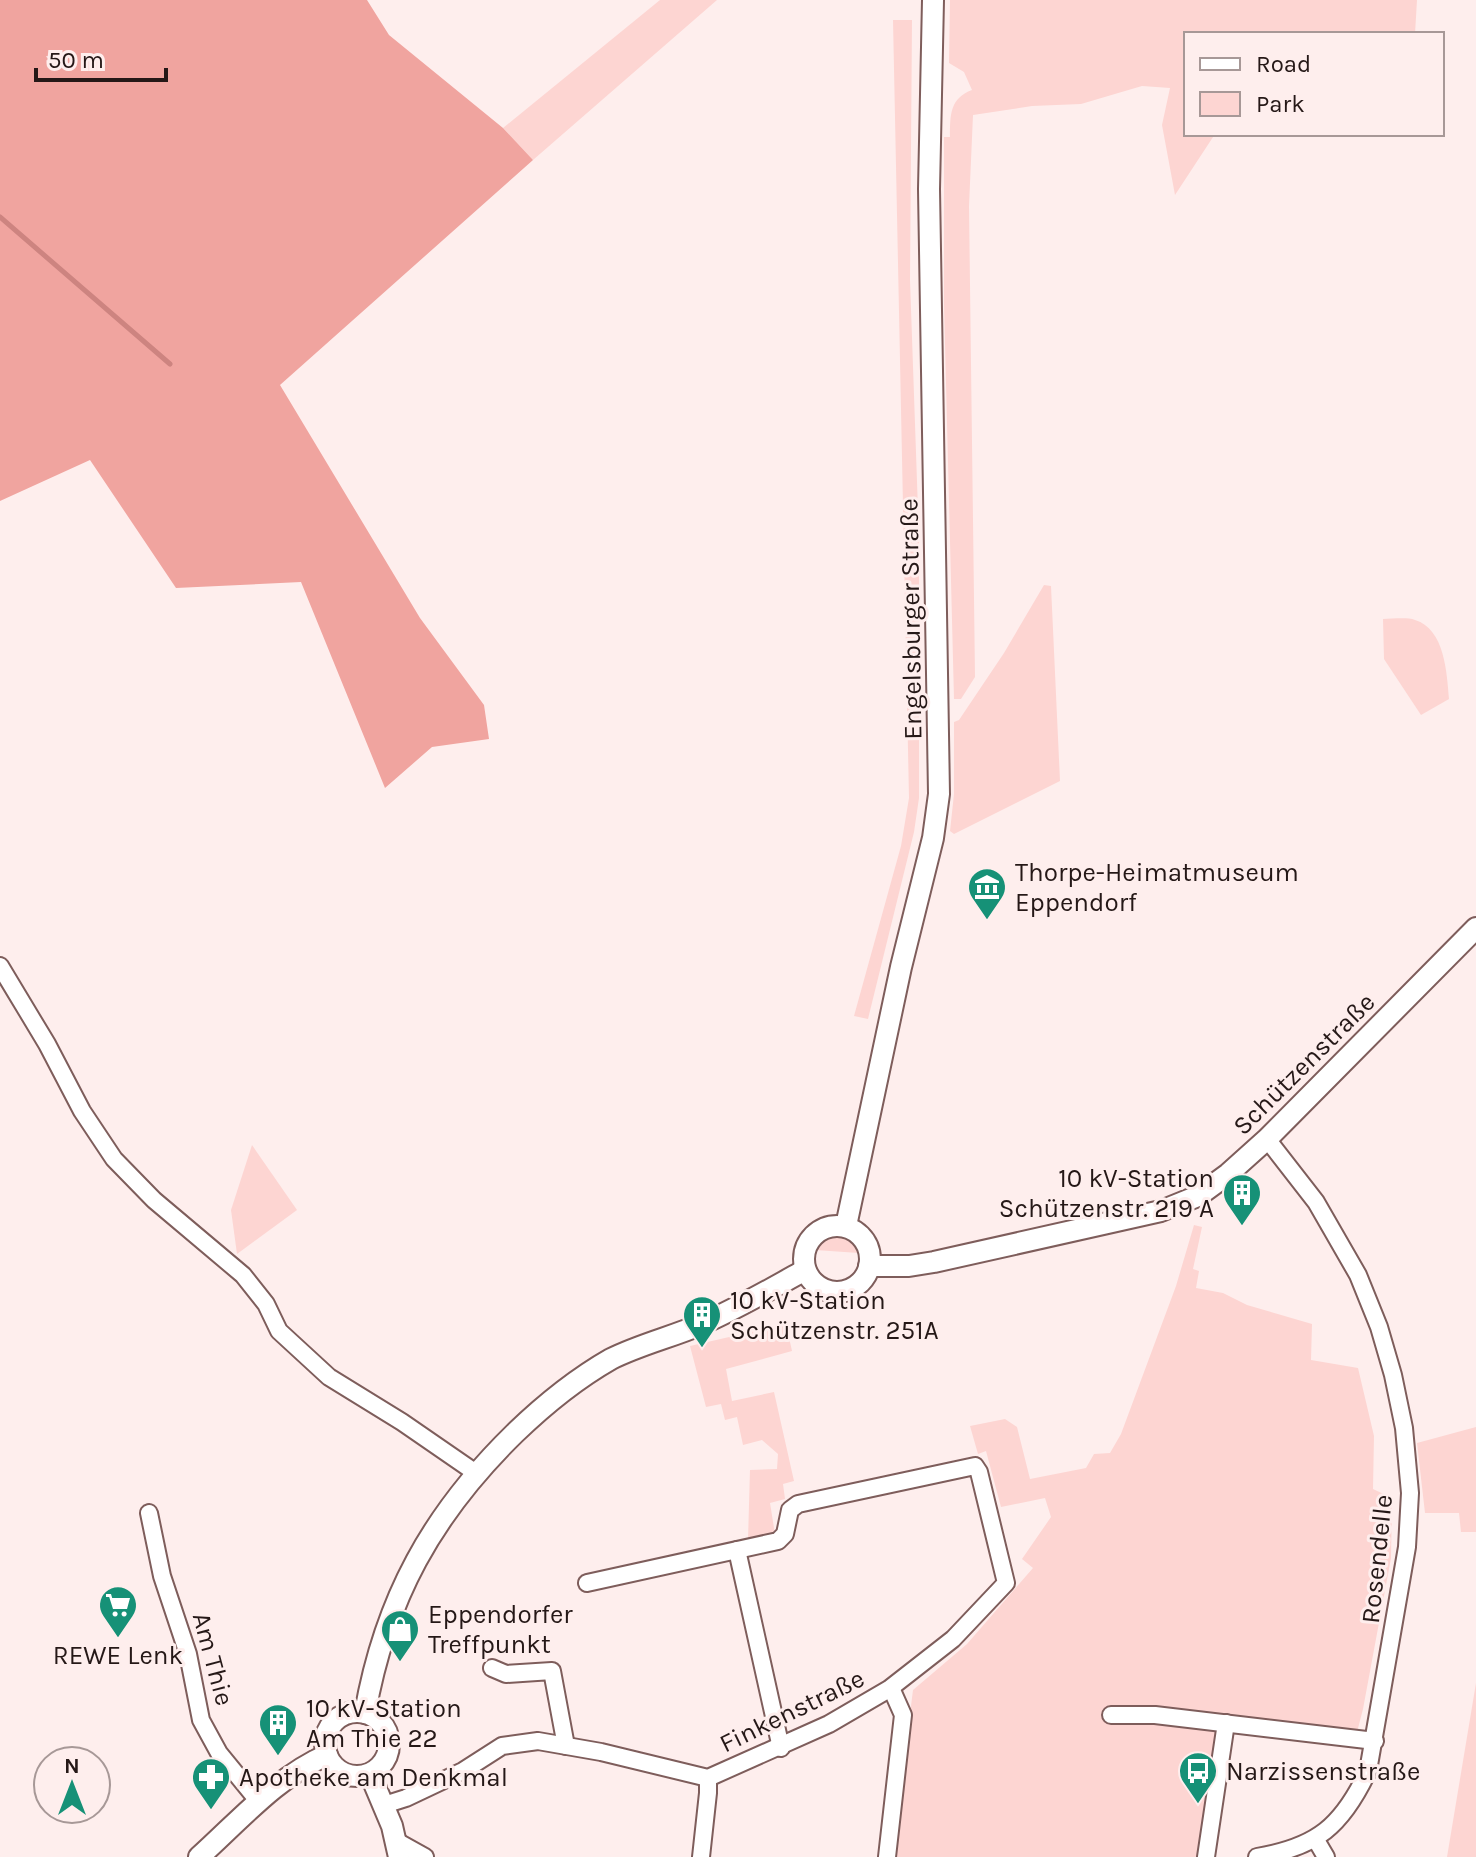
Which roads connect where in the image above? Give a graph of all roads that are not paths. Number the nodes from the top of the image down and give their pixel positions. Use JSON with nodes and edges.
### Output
{"nodes":[{"id":1,"x":933,"y":0,"type":"edge"},
{"id":2,"x":1476,"y":928,"type":"edge"},
{"id":3,"x":0,"y":966,"type":"edge"},
{"id":4,"x":1267,"y":1139,"type":"junction"},
{"id":5,"x":846,"y":1226,"type":"junction"},
{"id":6,"x":869,"y":1266,"type":"junction"},
{"id":7,"x":805,"y":1270,"type":"junction"},
{"id":8,"x":476,"y":1473,"type":"junction"},
{"id":9,"x":149,"y":1513,"type":"dead end"},
{"id":10,"x":737,"y":1550,"type":"junction"},
{"id":11,"x":587,"y":1583,"type":"dead end"},
{"id":12,"x":492,"y":1668,"type":"dead end"},
{"id":13,"x":891,"y":1688,"type":"junction"},
{"id":14,"x":365,"y":1713,"type":"junction"},
{"id":15,"x":1111,"y":1715,"type":"dead end"},
{"id":16,"x":1226,"y":1723,"type":"junction"},
{"id":17,"x":1375,"y":1741,"type":"junction"},
{"id":18,"x":566,"y":1746,"type":"junction"},
{"id":19,"x":781,"y":1748,"type":"junction"},
{"id":20,"x":327,"y":1755,"type":"junction"},
{"id":21,"x":370,"y":1774,"type":"junction"},
{"id":22,"x":708,"y":1778,"type":"junction"},
{"id":23,"x":259,"y":1802,"type":"junction"},
{"id":24,"x":384,"y":1805,"type":"junction"},
{"id":25,"x":1316,"y":1840,"type":"junction"},
{"id":26,"x":398,"y":1850,"type":"edge"},
{"id":27,"x":199,"y":1857,"type":"edge"},
{"id":28,"x":425,"y":1857,"type":"edge"},
{"id":29,"x":701,"y":1857,"type":"edge"},
{"id":30,"x":887,"y":1857,"type":"edge"},
{"id":31,"x":1206,"y":1857,"type":"edge"},
{"id":32,"x":1257,"y":1857,"type":"edge"},
{"id":33,"x":1326,"y":1857,"type":"edge"}],
"edges":[{"from":1,"to":5,"type":"street","name":"Engelsburger Straße"},
{"from":2,"to":4,"type":"street","name":"Schützenstraße"},
{"from":3,"to":8,"type":"street"},
{"from":4,"to":6,"type":"street","name":"Schützenstraße"},
{"from":4,"to":17,"type":"street","name":"Rosendelle"},
{"from":5,"to":6,"type":"street"},
{"from":5,"to":7,"type":"street"},
{"from":6,"to":7,"type":"street"},
{"from":7,"to":8,"type":"street"},
{"from":8,"to":14,"type":"street"},
{"from":9,"to":23,"type":"street","name":"Am Thie"},
{"from":10,"to":11,"type":"street"},
{"from":10,"to":13,"type":"street","name":"Finkenstraße"},
{"from":10,"to":19,"type":"street"},
{"from":12,"to":18,"type":"street"},
{"from":13,"to":19,"type":"street","name":"Finkenstraße"},
{"from":13,"to":30,"type":"street"},
{"from":14,"to":20,"type":"street"},
{"from":14,"to":21,"type":"street"},
{"from":15,"to":16,"type":"street"},
{"from":16,"to":17,"type":"street"},
{"from":16,"to":31,"type":"street"},
{"from":17,"to":25,"type":"street","name":"Rosendelle"},
{"from":18,"to":22,"type":"street","name":"Finkenstraße"},
{"from":18,"to":24,"type":"street","name":"Finkenstraße"},
{"from":19,"to":22,"type":"street","name":"Finkenstraße"},
{"from":20,"to":21,"type":"street"},
{"from":20,"to":23,"type":"street"},
{"from":21,"to":24,"type":"street"},
{"from":22,"to":29,"type":"street"},
{"from":23,"to":27,"type":"street"},
{"from":24,"to":26,"type":"street"},
{"from":25,"to":32,"type":"street","name":"Rosendelle"},
{"from":25,"to":33,"type":"street"},
{"from":26,"to":28,"type":"street"}]}
